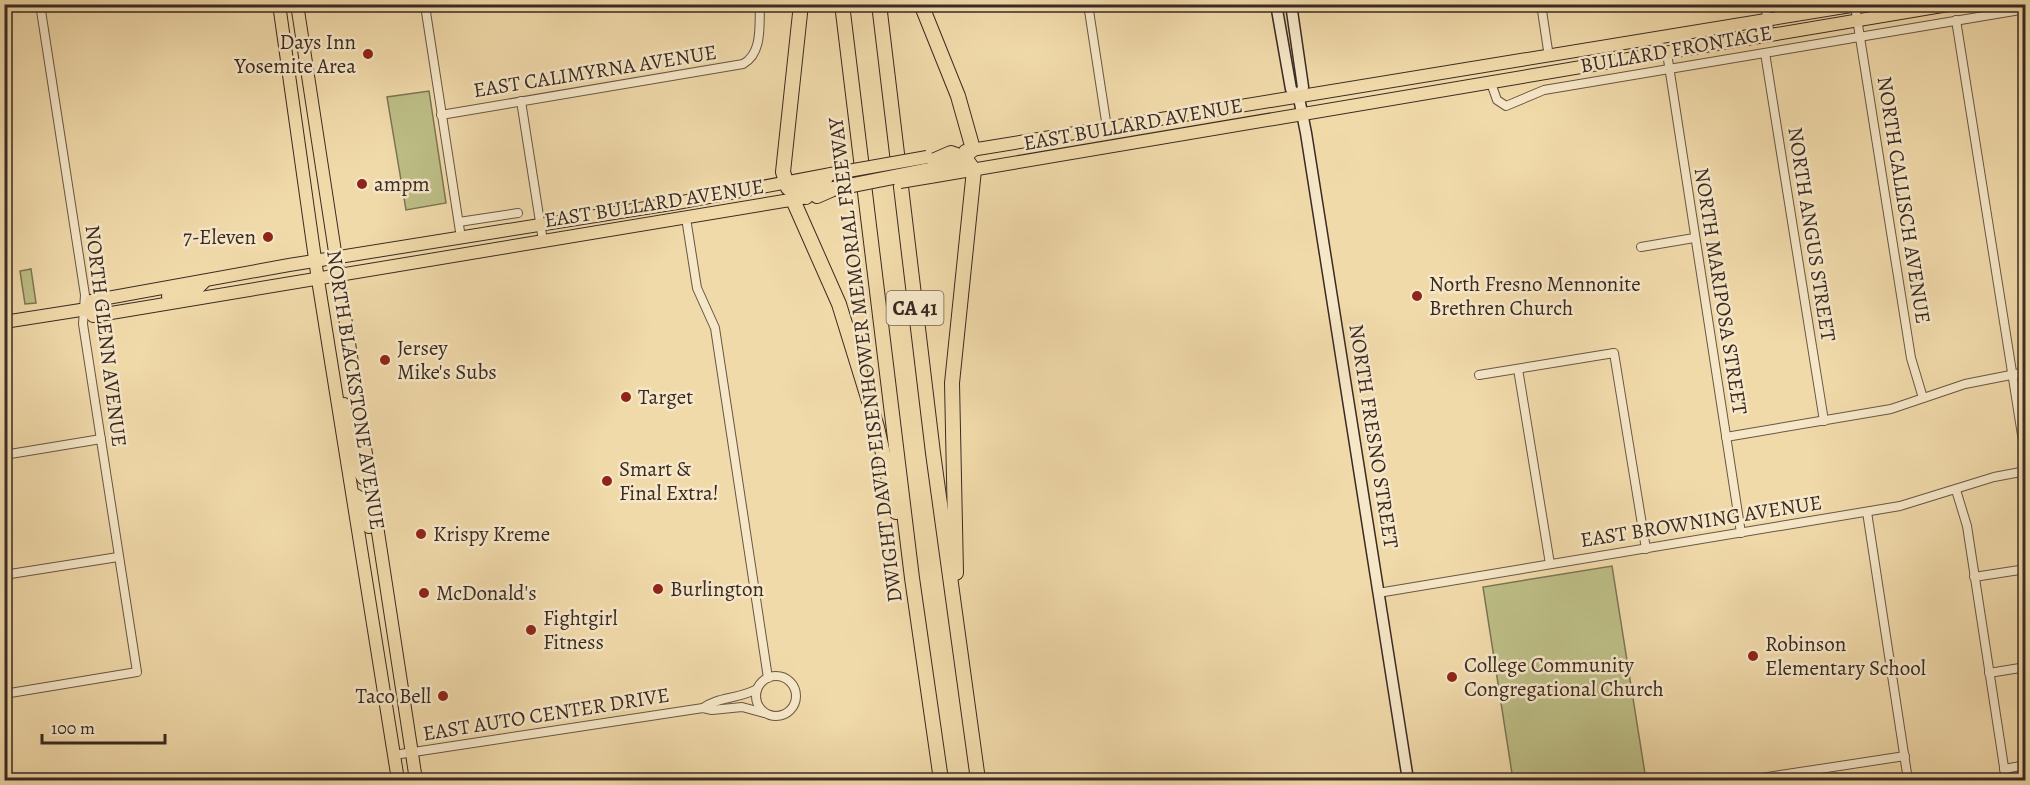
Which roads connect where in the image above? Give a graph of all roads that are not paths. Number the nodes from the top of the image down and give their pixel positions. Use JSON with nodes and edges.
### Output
{"nodes":[{"id":1,"x":40,"y":4,"type":"edge"},
{"id":2,"x":279,"y":4,"type":"edge"},
{"id":3,"x":297,"y":4,"type":"edge"},
{"id":4,"x":760,"y":4,"type":"edge"},
{"id":5,"x":801,"y":4,"type":"edge"},
{"id":6,"x":842,"y":4,"type":"edge"},
{"id":7,"x":879,"y":4,"type":"edge"},
{"id":8,"x":921,"y":4,"type":"edge"},
{"id":9,"x":1088,"y":4,"type":"edge"},
{"id":10,"x":1276,"y":4,"type":"edge"},
{"id":11,"x":1291,"y":4,"type":"edge"},
{"id":12,"x":1541,"y":4,"type":"edge"},
{"id":13,"x":1765,"y":4,"type":"edge"},
{"id":14,"x":1954,"y":4,"type":"edge"},
{"id":15,"x":429,"y":5,"type":"edge"},
{"id":16,"x":1859,"y":5,"type":"edge"},
{"id":17,"x":2025,"y":9,"type":"edge"},
{"id":18,"x":1767,"y":20,"type":"junction"},
{"id":19,"x":1956,"y":20,"type":"junction"},
{"id":20,"x":1858,"y":21,"type":"junction"},
{"id":21,"x":1770,"y":36,"type":"junction"},
{"id":22,"x":1861,"y":36,"type":"junction"},
{"id":23,"x":1765,"y":53,"type":"junction"},
{"id":24,"x":1667,"y":54,"type":"junction"},
{"id":25,"x":1549,"y":57,"type":"junction"},
{"id":26,"x":1669,"y":69,"type":"junction"},
{"id":27,"x":1491,"y":83,"type":"junction"},
{"id":28,"x":1299,"y":98,"type":"junction"},
{"id":29,"x":521,"y":101,"type":"junction"},
{"id":30,"x":441,"y":115,"type":"junction"},
{"id":31,"x":1302,"y":115,"type":"junction"},
{"id":32,"x":1107,"y":128,"type":"junction"},
{"id":33,"x":969,"y":154,"type":"junction"},
{"id":34,"x":929,"y":167,"type":"junction"},
{"id":35,"x":974,"y":170,"type":"junction"},
{"id":36,"x":784,"y":182,"type":"junction"},
{"id":37,"x":833,"y":184,"type":"junction"},
{"id":38,"x":803,"y":196,"type":"junction"},
{"id":39,"x":518,"y":213,"type":"dead end"},
{"id":40,"x":686,"y":218,"type":"junction"},
{"id":41,"x":459,"y":222,"type":"junction"},
{"id":42,"x":541,"y":225,"type":"junction"},
{"id":43,"x":461,"y":238,"type":"junction"},
{"id":44,"x":1694,"y":238,"type":"junction"},
{"id":45,"x":543,"y":241,"type":"junction"},
{"id":46,"x":1641,"y":247,"type":"dead end"},
{"id":47,"x":337,"y":258,"type":"junction"},
{"id":48,"x":316,"y":261,"type":"junction"},
{"id":49,"x":340,"y":275,"type":"junction"},
{"id":50,"x":205,"y":280,"type":"junction"},
{"id":51,"x":318,"y":280,"type":"junction"},
{"id":52,"x":85,"y":309,"type":"junction"},
{"id":53,"x":128,"y":310,"type":"junction"},
{"id":54,"x":4,"y":322,"type":"edge"},
{"id":55,"x":332,"y":369,"type":"junction"},
{"id":56,"x":1518,"y":369,"type":"junction"},
{"id":57,"x":2025,"y":372,"type":"edge"},
{"id":58,"x":2012,"y":374,"type":"junction"},
{"id":59,"x":1479,"y":375,"type":"dead end"},
{"id":60,"x":1923,"y":398,"type":"junction"},
{"id":61,"x":1824,"y":421,"type":"junction"},
{"id":62,"x":1726,"y":437,"type":"junction"},
{"id":63,"x":101,"y":439,"type":"junction"},
{"id":64,"x":4,"y":455,"type":"edge"},
{"id":65,"x":2025,"y":460,"type":"edge"},
{"id":66,"x":2025,"y":471,"type":"edge"},
{"id":67,"x":370,"y":482,"type":"junction"},
{"id":68,"x":1956,"y":490,"type":"junction"},
{"id":69,"x":353,"y":494,"type":"junction"},
{"id":70,"x":1867,"y":512,"type":"junction"},
{"id":71,"x":1742,"y":533,"type":"junction"},
{"id":72,"x":1646,"y":549,"type":"junction"},
{"id":73,"x":118,"y":557,"type":"junction"},
{"id":74,"x":382,"y":563,"type":"junction"},
{"id":75,"x":1550,"y":564,"type":"junction"},
{"id":76,"x":2025,"y":569,"type":"edge"},
{"id":77,"x":4,"y":575,"type":"edge"},
{"id":78,"x":1974,"y":577,"type":"junction"},
{"id":79,"x":912,"y":578,"type":"junction"},
{"id":80,"x":1378,"y":593,"type":"junction"},
{"id":81,"x":953,"y":610,"type":"junction"},
{"id":82,"x":2025,"y":667,"type":"edge"},
{"id":83,"x":1989,"y":673,"type":"junction"},
{"id":84,"x":768,"y":678,"type":"junction"},
{"id":85,"x":757,"y":690,"type":"junction"},
{"id":86,"x":4,"y":694,"type":"edge"},
{"id":87,"x":703,"y":708,"type":"junction"},
{"id":88,"x":764,"y":713,"type":"junction"},
{"id":89,"x":411,"y":752,"type":"junction"},
{"id":90,"x":394,"y":755,"type":"junction"},
{"id":91,"x":1905,"y":756,"type":"junction"},
{"id":92,"x":2025,"y":765,"type":"edge"},
{"id":93,"x":2004,"y":769,"type":"junction"},
{"id":94,"x":398,"y":780,"type":"edge"},
{"id":95,"x":416,"y":780,"type":"edge"},
{"id":96,"x":941,"y":780,"type":"edge"},
{"id":97,"x":978,"y":780,"type":"edge"},
{"id":98,"x":1408,"y":780,"type":"edge"},
{"id":99,"x":1748,"y":780,"type":"edge"},
{"id":100,"x":1908,"y":780,"type":"edge"},
{"id":101,"x":2006,"y":780,"type":"edge"}],
"edges":[{"from":1,"to":52,"type":"street","name":"NORTH GLENN AVENUE"},
{"from":2,"to":48,"type":"main road","name":"NORTH BLACKSTONE AVENUE"},
{"from":3,"to":47,"type":"main road","name":"NORTH BLACKSTONE AVENUE"},
{"from":4,"to":29,"type":"street","name":"EAST CALIMYRNA AVENUE"},
{"from":5,"to":36,"type":"highway"},
{"from":6,"to":79,"type":"highway","name":"DWIGHT DAVID EISENHOWER MEMORIAL FREEWAY","number":"CA 41"},
{"from":7,"to":81,"type":"highway","number":"CA 41"},
{"from":8,"to":33,"type":"highway"},
{"from":9,"to":32,"type":"street"},
{"from":10,"to":28,"type":"main road","name":"NORTH FRESNO STREET"},
{"from":11,"to":28,"type":"main road","name":"NORTH FRESNO STREET"},
{"from":12,"to":25,"type":"street"},
{"from":13,"to":18,"type":"street"},
{"from":14,"to":20,"type":"main road","name":"EAST BULLARD AVENUE"},
{"from":15,"to":30,"type":"street"},
{"from":16,"to":18,"type":"main road","name":"EAST BULLARD AVENUE"},
{"from":16,"to":20,"type":"street","name":"NORTH CALLISCH AVENUE"},
{"from":17,"to":19,"type":"street","name":"BULLARD FRONTAGE"},
{"from":18,"to":21,"type":"street"},
{"from":18,"to":25,"type":"main road","name":"EAST BULLARD AVENUE"},
{"from":19,"to":22,"type":"street","name":"BULLARD FRONTAGE"},
{"from":19,"to":58,"type":"street"},
{"from":20,"to":21,"type":"main road","name":"EAST BULLARD AVENUE"},
{"from":20,"to":22,"type":"street","name":"NORTH CALLISCH AVENUE"},
{"from":21,"to":24,"type":"main road","name":"EAST BULLARD AVENUE"},
{"from":22,"to":23,"type":"street","name":"BULLARD FRONTAGE"},
{"from":22,"to":60,"type":"street","name":"NORTH CALLISCH AVENUE"},
{"from":23,"to":26,"type":"street","name":"BULLARD FRONTAGE"},
{"from":23,"to":61,"type":"street","name":"NORTH ANGUS STREET"},
{"from":24,"to":26,"type":"street","name":"NORTH MARIPOSA STREET"},
{"from":24,"to":27,"type":"main road","name":"EAST BULLARD AVENUE"},
{"from":25,"to":27,"type":"main road"},
{"from":25,"to":28,"type":"main road","name":"EAST BULLARD AVENUE"},
{"from":26,"to":27,"type":"street","name":"BULLARD FRONTAGE"},
{"from":26,"to":44,"type":"street","name":"NORTH MARIPOSA STREET"},
{"from":27,"to":31,"type":"main road","name":"EAST BULLARD AVENUE"},
{"from":28,"to":31,"type":"main road","name":"NORTH FRESNO STREET"},
{"from":28,"to":32,"type":"main road","name":"EAST BULLARD AVENUE"},
{"from":29,"to":30,"type":"street","name":"EAST CALIMYRNA AVENUE"},
{"from":29,"to":42,"type":"street"},
{"from":30,"to":41,"type":"street"},
{"from":31,"to":35,"type":"main road","name":"EAST BULLARD AVENUE"},
{"from":31,"to":80,"type":"main road","name":"NORTH FRESNO STREET"},
{"from":32,"to":33,"type":"main road","name":"EAST BULLARD AVENUE"},
{"from":33,"to":34,"type":"highway"},
{"from":33,"to":34,"type":"highway"},
{"from":33,"to":35,"type":"highway"},
{"from":34,"to":35,"type":"main road","name":"EAST BULLARD AVENUE"},
{"from":34,"to":37,"type":"highway"},
{"from":35,"to":81,"type":"highway"},
{"from":36,"to":37,"type":"main road","name":"EAST BULLARD AVENUE"},
{"from":36,"to":38,"type":"highway"},
{"from":36,"to":42,"type":"main road","name":"EAST BULLARD AVENUE"},
{"from":37,"to":38,"type":"highway"},
{"from":37,"to":38,"type":"highway"},
{"from":38,"to":40,"type":"main road","name":"EAST BULLARD AVENUE"},
{"from":38,"to":79,"type":"highway"},
{"from":39,"to":41,"type":"street"},
{"from":40,"to":45,"type":"main road","name":"EAST BULLARD AVENUE"},
{"from":40,"to":84,"type":"street"},
{"from":41,"to":43,"type":"street"},
{"from":42,"to":43,"type":"main road","name":"EAST BULLARD AVENUE"},
{"from":42,"to":45,"type":"street"},
{"from":43,"to":47,"type":"main road","name":"EAST BULLARD AVENUE"},
{"from":44,"to":46,"type":"street"},
{"from":44,"to":62,"type":"street","name":"NORTH MARIPOSA STREET"},
{"from":45,"to":49,"type":"main road","name":"EAST BULLARD AVENUE"},
{"from":47,"to":48,"type":"main road","name":"EAST BULLARD AVENUE"},
{"from":47,"to":49,"type":"main road","name":"NORTH BLACKSTONE AVENUE"},
{"from":48,"to":50,"type":"main road","name":"EAST BULLARD AVENUE"},
{"from":48,"to":51,"type":"main road","name":"NORTH BLACKSTONE AVENUE"},
{"from":49,"to":51,"type":"main road","name":"EAST BULLARD AVENUE"},
{"from":49,"to":67,"type":"main road","name":"NORTH BLACKSTONE AVENUE"},
{"from":50,"to":52,"type":"main road","name":"EAST BULLARD AVENUE"},
{"from":50,"to":53,"type":"main road"},
{"from":51,"to":53,"type":"main road","name":"EAST BULLARD AVENUE"},
{"from":51,"to":55,"type":"main road","name":"NORTH BLACKSTONE AVENUE"},
{"from":52,"to":53,"type":"main road"},
{"from":52,"to":54,"type":"main road"},
{"from":52,"to":63,"type":"street","name":"NORTH GLENN AVENUE"},
{"from":55,"to":67,"type":"main road"},
{"from":55,"to":69,"type":"main road","name":"NORTH BLACKSTONE AVENUE"},
{"from":56,"to":59,"type":"street"},
{"from":56,"to":72,"type":"street"},
{"from":56,"to":75,"type":"street"},
{"from":57,"to":58,"type":"street"},
{"from":58,"to":60,"type":"street"},
{"from":58,"to":65,"type":"street"},
{"from":60,"to":61,"type":"street"},
{"from":61,"to":62,"type":"street"},
{"from":62,"to":71,"type":"street","name":"NORTH MARIPOSA STREET"},
{"from":63,"to":64,"type":"street"},
{"from":63,"to":73,"type":"street","name":"NORTH GLENN AVENUE"},
{"from":66,"to":68,"type":"street","name":"EAST BROWNING AVENUE"},
{"from":67,"to":74,"type":"main road","name":"NORTH BLACKSTONE AVENUE"},
{"from":68,"to":70,"type":"street","name":"EAST BROWNING AVENUE"},
{"from":68,"to":78,"type":"street"},
{"from":69,"to":74,"type":"main road"},
{"from":69,"to":90,"type":"main road","name":"NORTH BLACKSTONE AVENUE"},
{"from":70,"to":71,"type":"street","name":"EAST BROWNING AVENUE"},
{"from":70,"to":91,"type":"street"},
{"from":71,"to":72,"type":"street","name":"EAST BROWNING AVENUE"},
{"from":72,"to":75,"type":"street","name":"EAST BROWNING AVENUE"},
{"from":73,"to":77,"type":"street"},
{"from":73,"to":86,"type":"street","name":"NORTH GLENN AVENUE"},
{"from":74,"to":89,"type":"main road","name":"NORTH BLACKSTONE AVENUE"},
{"from":75,"to":80,"type":"street","name":"EAST BROWNING AVENUE"},
{"from":76,"to":78,"type":"street"},
{"from":78,"to":83,"type":"street"},
{"from":79,"to":96,"type":"highway","name":"DWIGHT DAVID EISENHOWER MEMORIAL FREEWAY","number":"CA 41"},
{"from":80,"to":98,"type":"main road","name":"NORTH FRESNO STREET"},
{"from":81,"to":97,"type":"highway","number":"CA 41"},
{"from":82,"to":83,"type":"street"},
{"from":83,"to":93,"type":"street"},
{"from":84,"to":85,"type":"street"},
{"from":84,"to":88,"type":"street"},
{"from":85,"to":87,"type":"street","name":"EAST AUTO CENTER DRIVE"},
{"from":85,"to":88,"type":"street"},
{"from":87,"to":88,"type":"street","name":"EAST AUTO CENTER DRIVE"},
{"from":87,"to":89,"type":"street","name":"EAST AUTO CENTER DRIVE"},
{"from":89,"to":90,"type":"street","name":"EAST AUTO CENTER DRIVE"},
{"from":89,"to":95,"type":"main road","name":"NORTH BLACKSTONE AVENUE"},
{"from":90,"to":94,"type":"main road","name":"NORTH BLACKSTONE AVENUE"},
{"from":91,"to":99,"type":"street"},
{"from":91,"to":100,"type":"street"},
{"from":92,"to":93,"type":"street"},
{"from":93,"to":101,"type":"street"}]}
